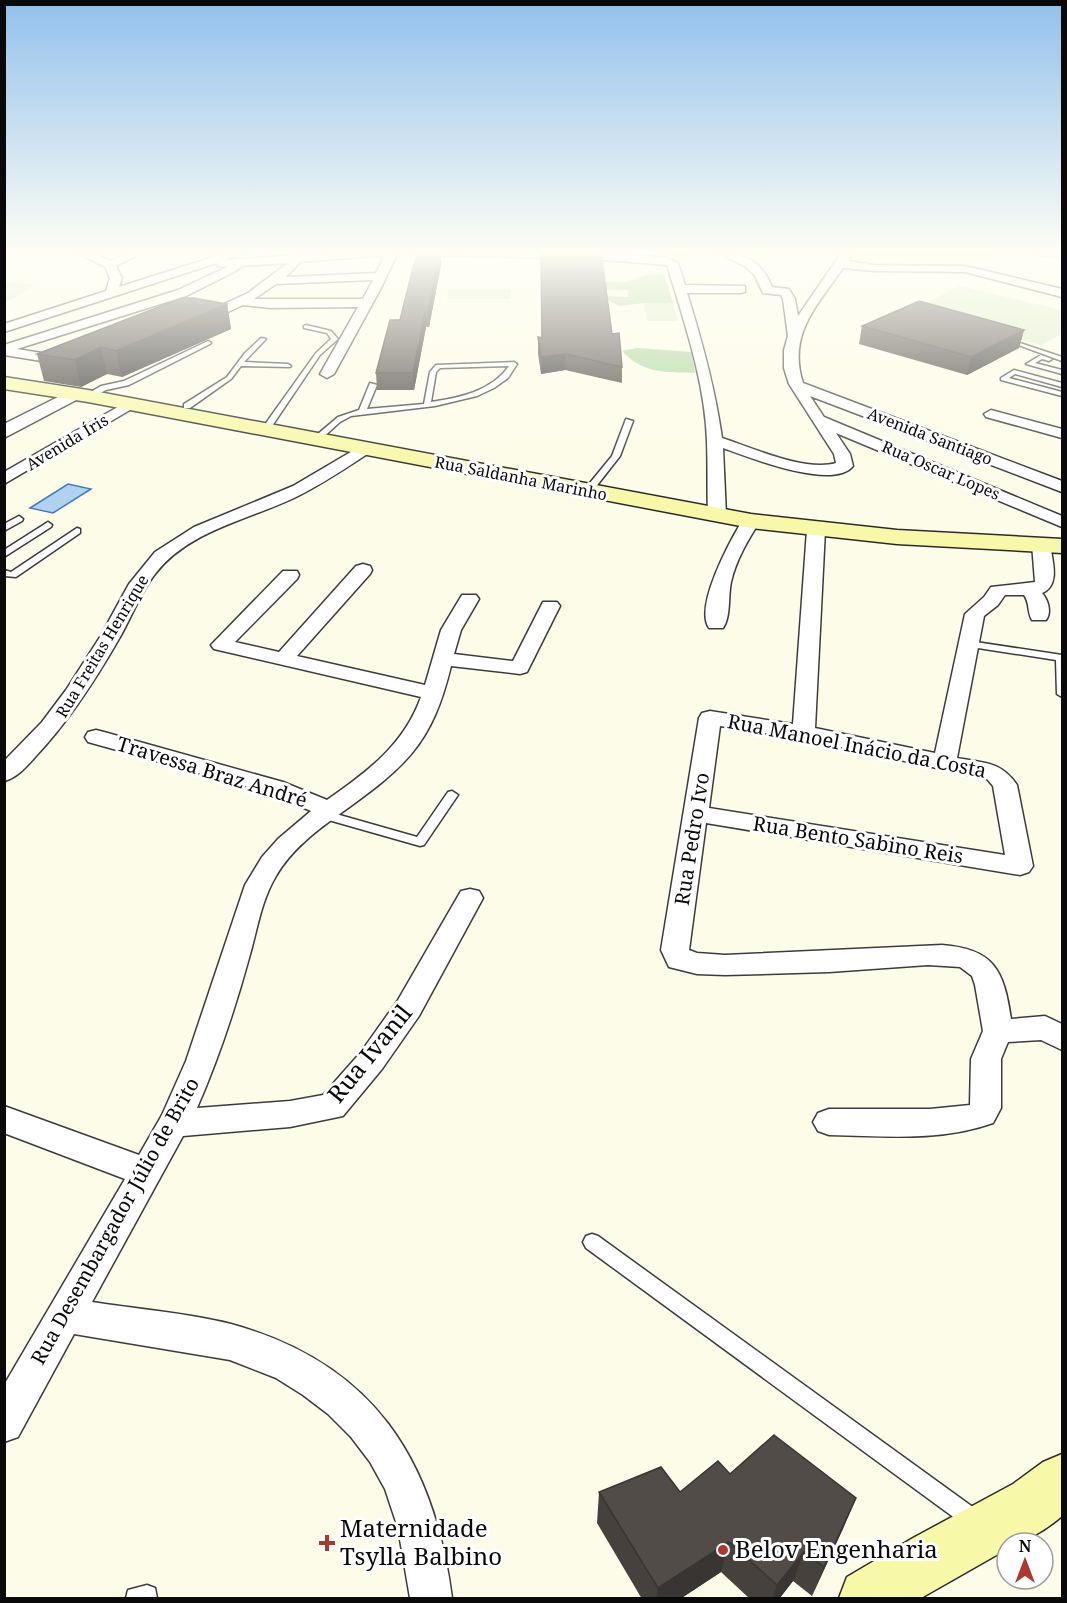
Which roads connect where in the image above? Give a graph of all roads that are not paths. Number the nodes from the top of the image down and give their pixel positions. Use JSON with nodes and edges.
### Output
{"nodes":[{"id":1,"x":76,"y":327,"type":"edge"},
{"id":2,"x":306,"y":327,"type":"dead end"},
{"id":3,"x":354,"y":327,"type":"edge"},
{"id":4,"x":692,"y":327,"type":"edge"},
{"id":5,"x":793,"y":327,"type":"edge"},
{"id":6,"x":799,"y":327,"type":"edge"},
{"id":7,"x":794,"y":335,"type":"junction"},
{"id":8,"x":1000,"y":337,"type":"edge"},
{"id":9,"x":263,"y":339,"type":"dead end"},
{"id":10,"x":208,"y":343,"type":"edge"},
{"id":11,"x":4,"y":350,"type":"edge"},
{"id":12,"x":84,"y":351,"type":"edge"},
{"id":13,"x":1062,"y":361,"type":"edge"},
{"id":14,"x":240,"y":364,"type":"junction"},
{"id":15,"x":288,"y":366,"type":"dead end"},
{"id":16,"x":1062,"y":372,"type":"edge"},
{"id":17,"x":327,"y":374,"type":"dead end"},
{"id":18,"x":4,"y":383,"type":"edge"},
{"id":19,"x":373,"y":385,"type":"dead end"},
{"id":20,"x":1062,"y":385,"type":"edge"},
{"id":21,"x":797,"y":386,"type":"junction"},
{"id":22,"x":1062,"y":394,"type":"edge"},
{"id":23,"x":81,"y":395,"type":"junction"},
{"id":24,"x":130,"y":404,"type":"junction"},
{"id":25,"x":427,"y":405,"type":"junction"},
{"id":26,"x":182,"y":409,"type":"junction"},
{"id":27,"x":362,"y":413,"type":"junction"},
{"id":28,"x":991,"y":414,"type":"dead end"},
{"id":29,"x":818,"y":419,"type":"junction"},
{"id":30,"x":629,"y":421,"type":"dead end"},
{"id":31,"x":266,"y":430,"type":"junction"},
{"id":32,"x":4,"y":432,"type":"edge"},
{"id":33,"x":1062,"y":434,"type":"edge"},
{"id":34,"x":316,"y":439,"type":"junction"},
{"id":35,"x":715,"y":441,"type":"junction"},
{"id":36,"x":366,"y":448,"type":"junction"},
{"id":37,"x":4,"y":479,"type":"edge"},
{"id":38,"x":1062,"y":487,"type":"edge"},
{"id":39,"x":588,"y":490,"type":"junction"},
{"id":40,"x":717,"y":515,"type":"junction"},
{"id":41,"x":19,"y":519,"type":"dead end"},
{"id":42,"x":751,"y":520,"type":"junction"},
{"id":43,"x":1062,"y":522,"type":"edge"},
{"id":44,"x":48,"y":525,"type":"dead end"},
{"id":45,"x":4,"y":528,"type":"edge"},
{"id":46,"x":816,"y":530,"type":"junction"},
{"id":47,"x":77,"y":531,"type":"dead end"},
{"id":48,"x":1052,"y":546,"type":"edge"},
{"id":49,"x":4,"y":554,"type":"edge"},
{"id":50,"x":363,"y":570,"type":"dead end"},
{"id":51,"x":4,"y":573,"type":"edge"},
{"id":52,"x":290,"y":575,"type":"dead end"},
{"id":53,"x":1030,"y":590,"type":"junction"},
{"id":54,"x":469,"y":599,"type":"dead end"},
{"id":55,"x":550,"y":606,"type":"dead end"},
{"id":56,"x":1039,"y":616,"type":"dead end"},
{"id":57,"x":716,"y":624,"type":"dead end"},
{"id":58,"x":969,"y":644,"type":"junction"},
{"id":59,"x":1062,"y":658,"type":"edge"},
{"id":60,"x":284,"y":659,"type":"junction"},
{"id":61,"x":444,"y":659,"type":"junction"},
{"id":62,"x":434,"y":694,"type":"junction"},
{"id":63,"x":1062,"y":694,"type":"edge"},
{"id":64,"x":710,"y":718,"type":"joint"},
{"id":65,"x":804,"y":732,"type":"junction"},
{"id":66,"x":96,"y":737,"type":"dead end"},
{"id":67,"x":945,"y":761,"type":"junction"},
{"id":68,"x":4,"y":774,"type":"edge"},
{"id":69,"x":453,"y":795,"type":"dead end"},
{"id":70,"x":325,"y":812,"type":"junction"},
{"id":71,"x":697,"y":814,"type":"junction"},
{"id":72,"x":1020,"y":866,"type":"joint"},
{"id":73,"x":470,"y":898,"type":"dead end"},
{"id":74,"x":998,"y":1031,"type":"junction"},
{"id":75,"x":1062,"y":1038,"type":"edge"},
{"id":76,"x":4,"y":1119,"type":"edge"},
{"id":77,"x":829,"y":1122,"type":"dead end"},
{"id":78,"x":174,"y":1123,"type":"junction"},
{"id":79,"x":145,"y":1172,"type":"junction"},
{"id":80,"x":592,"y":1242,"type":"dead end"},
{"id":81,"x":64,"y":1315,"type":"junction"},
{"id":82,"x":4,"y":1423,"type":"edge"},
{"id":83,"x":1036,"y":1503,"type":"edge"},
{"id":84,"x":136,"y":1599,"type":"edge"},
{"id":85,"x":147,"y":1599,"type":"edge"},
{"id":86,"x":431,"y":1599,"type":"edge"},
{"id":87,"x":868,"y":1599,"type":"edge"}],
"edges":[{"from":1,"to":11,"type":"street"},
{"from":2,"to":31,"type":"lane"},
{"from":3,"to":17,"type":"street"},
{"from":4,"to":35,"type":"street"},
{"from":5,"to":7,"type":"street"},
{"from":6,"to":7,"type":"street"},
{"from":7,"to":21,"type":"street"},
{"from":8,"to":13,"type":"lane"},
{"from":9,"to":14,"type":"lane"},
{"from":10,"to":23,"type":"lane"},
{"from":11,"to":12,"type":"street"},
{"from":13,"to":16,"type":"lane"},
{"from":14,"to":15,"type":"lane"},
{"from":14,"to":26,"type":"lane"},
{"from":18,"to":23,"type":"main road","name":"Rua Saldanha Marinho"},
{"from":19,"to":27,"type":"lane"},
{"from":20,"to":22,"type":"lane"},
{"from":21,"to":29,"type":"street"},
{"from":21,"to":38,"type":"street","name":"Avenida Santiago"},
{"from":23,"to":24,"type":"main road","name":"Rua Saldanha Marinho"},
{"from":23,"to":32,"type":"street"},
{"from":24,"to":26,"type":"main road","name":"Rua Saldanha Marinho"},
{"from":24,"to":37,"type":"street","name":"Avenida Íris"},
{"from":25,"to":25,"type":"lane"},
{"from":25,"to":27,"type":"lane"},
{"from":26,"to":31,"type":"main road","name":"Rua Saldanha Marinho"},
{"from":27,"to":34,"type":"lane"},
{"from":28,"to":33,"type":"street"},
{"from":29,"to":35,"type":"street"},
{"from":29,"to":43,"type":"street","name":"Rua Oscar Lopes"},
{"from":30,"to":39,"type":"lane"},
{"from":31,"to":34,"type":"main road","name":"Rua Saldanha Marinho"},
{"from":34,"to":36,"type":"main road","name":"Rua Saldanha Marinho"},
{"from":35,"to":40,"type":"street"},
{"from":36,"to":39,"type":"main road","name":"Rua Saldanha Marinho"},
{"from":36,"to":68,"type":"street","name":"Rua Freitas Henrique"},
{"from":39,"to":40,"type":"main road","name":"Rua Saldanha Marinho"},
{"from":40,"to":42,"type":"main road","name":"Rua Saldanha Marinho"},
{"from":41,"to":45,"type":"lane"},
{"from":42,"to":46,"type":"main road","name":"Rua Saldanha Marinho"},
{"from":42,"to":57,"type":"street"},
{"from":44,"to":49,"type":"lane"},
{"from":46,"to":48,"type":"main road","name":"Rua Saldanha Marinho"},
{"from":46,"to":65,"type":"street"},
{"from":47,"to":51,"type":"lane"},
{"from":48,"to":53,"type":"street"},
{"from":50,"to":60,"type":"street"},
{"from":52,"to":60,"type":"street"},
{"from":53,"to":56,"type":"street"},
{"from":53,"to":58,"type":"street"},
{"from":54,"to":61,"type":"street","name":"Rua Desembargador Júlio de Brito"},
{"from":55,"to":61,"type":"street"},
{"from":58,"to":59,"type":"lane"},
{"from":58,"to":67,"type":"street"},
{"from":59,"to":63,"type":"lane"},
{"from":60,"to":62,"type":"street"},
{"from":61,"to":62,"type":"street","name":"Rua Desembargador Júlio de Brito"},
{"from":62,"to":70,"type":"street","name":"Rua Desembargador Júlio de Brito"},
{"from":64,"to":65,"type":"street","name":"Rua Manoel Inácio da Costa"},
{"from":64,"to":71,"type":"street","name":"Rua Pedro Ivo"},
{"from":65,"to":67,"type":"street","name":"Rua Manoel Inácio da Costa"},
{"from":66,"to":70,"type":"street","name":"Travessa Braz André"},
{"from":67,"to":72,"type":"street","name":"Rua Manoel Inácio da Costa"},
{"from":69,"to":70,"type":"lane"},
{"from":70,"to":78,"type":"street","name":"Rua Desembargador Júlio de Brito"},
{"from":71,"to":72,"type":"street","name":"Rua Bento Sabino Reis"},
{"from":71,"to":74,"type":"street","name":"Rua Pedro Ivo"},
{"from":73,"to":78,"type":"street","name":"Rua Ivanil"},
{"from":74,"to":75,"type":"street"},
{"from":74,"to":77,"type":"street"},
{"from":76,"to":79,"type":"street"},
{"from":78,"to":79,"type":"street","name":"Rua Desembargador Júlio de Brito"},
{"from":79,"to":81,"type":"street","name":"Rua Desembargador Júlio de Brito"},
{"from":80,"to":83,"type":"lane"},
{"from":81,"to":82,"type":"street","name":"Rua Desembargador Júlio de Brito"},
{"from":81,"to":86,"type":"street"},
{"from":83,"to":87,"type":"main road"},
{"from":84,"to":85,"type":"lane"}]}
